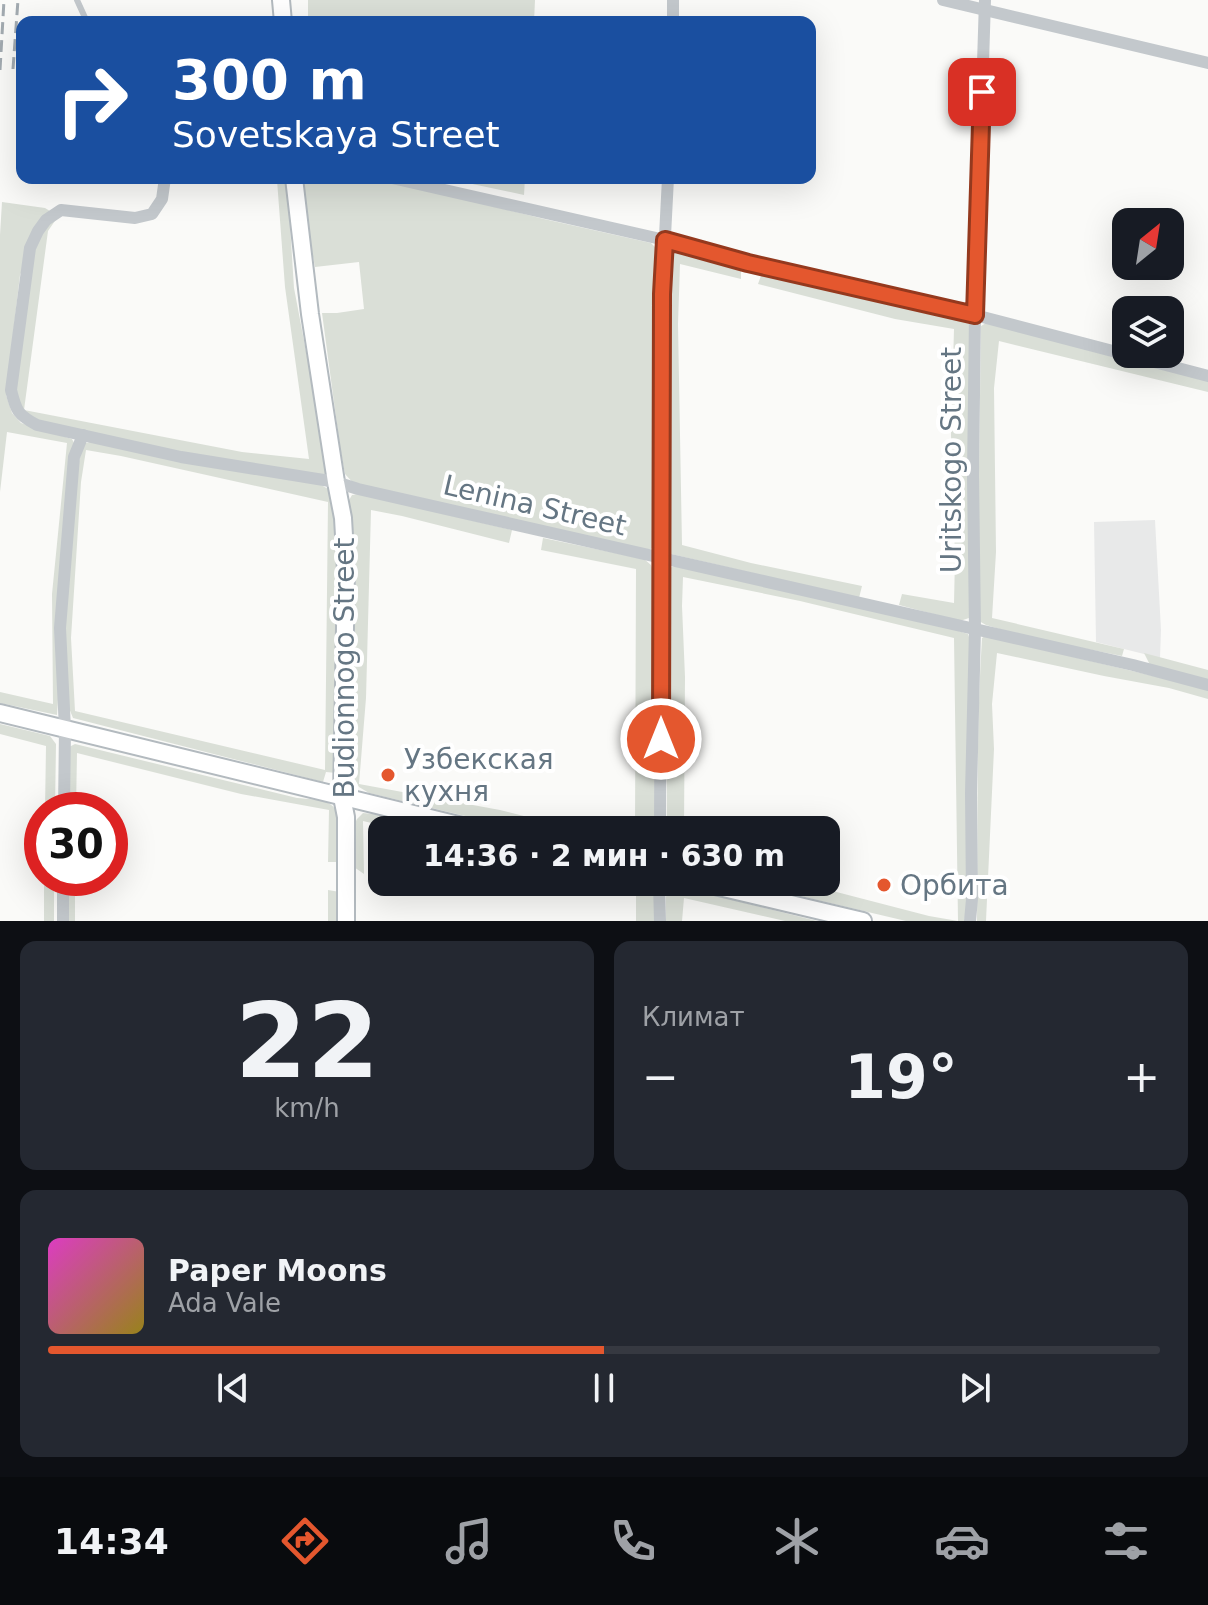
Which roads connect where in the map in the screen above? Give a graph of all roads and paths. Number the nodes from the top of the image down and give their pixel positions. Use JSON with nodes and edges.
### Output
{"nodes":[{"id":1,"x":943,"y":0,"type":"edge"},
{"id":2,"x":985,"y":4,"type":"edge"},
{"id":3,"x":1208,"y":63,"type":"edge"},
{"id":4,"x":164,"y":184,"type":"edge"},
{"id":5,"x":295,"y":184,"type":"edge"},
{"id":6,"x":418,"y":184,"type":"edge"},
{"id":7,"x":668,"y":184,"type":"edge"},
{"id":8,"x":665,"y":240,"type":"junction"},
{"id":9,"x":975,"y":315,"type":"junction"},
{"id":10,"x":1208,"y":376,"type":"edge"},
{"id":11,"x":83,"y":435,"type":"junction"},
{"id":12,"x":336,"y":482,"type":"junction"},
{"id":13,"x":661,"y":558,"type":"junction"},
{"id":14,"x":975,"y":629,"type":"junction"},
{"id":15,"x":1208,"y":685,"type":"edge"},
{"id":16,"x":0,"y":713,"type":"edge"},
{"id":17,"x":65,"y":729,"type":"junction"},
{"id":18,"x":64,"y":792,"type":"edge"},
{"id":19,"x":342,"y":797,"type":"junction"},
{"id":20,"x":421,"y":816,"type":"edge"},
{"id":21,"x":660,"y":816,"type":"edge"},
{"id":22,"x":63,"y":896,"type":"edge"},
{"id":23,"x":659,"y":896,"type":"edge"},
{"id":24,"x":757,"y":896,"type":"edge"},
{"id":25,"x":63,"y":921,"type":"edge"},
{"id":26,"x":346,"y":921,"type":"edge"},
{"id":27,"x":660,"y":921,"type":"edge"},
{"id":28,"x":863,"y":921,"type":"edge"},
{"id":29,"x":970,"y":921,"type":"edge"}],
"edges":[{"from":1,"to":2,"type":"street"},
{"from":2,"to":3,"type":"street"},
{"from":2,"to":9,"type":"street","name":"Uritskogo Street"},
{"from":4,"to":11,"type":"street","name":"Lenina Street"},
{"from":5,"to":12,"type":"street","name":"Budionnogo Street"},
{"from":6,"to":8,"type":"street"},
{"from":7,"to":8,"type":"street"},
{"from":8,"to":9,"type":"street"},
{"from":8,"to":13,"type":"street"},
{"from":9,"to":10,"type":"street"},
{"from":9,"to":14,"type":"street","name":"Uritskogo Street"},
{"from":11,"to":12,"type":"street","name":"Lenina Street"},
{"from":11,"to":17,"type":"street"},
{"from":12,"to":13,"type":"street","name":"Lenina Street"},
{"from":12,"to":19,"type":"street","name":"Budionnogo Street"},
{"from":13,"to":14,"type":"street","name":"Lenina Street"},
{"from":13,"to":21,"type":"street"},
{"from":14,"to":15,"type":"street","name":"Lenina Street"},
{"from":14,"to":29,"type":"street","name":"Uritskogo Street"},
{"from":16,"to":17,"type":"street"},
{"from":17,"to":18,"type":"street"},
{"from":17,"to":19,"type":"street"},
{"from":19,"to":20,"type":"street"},
{"from":19,"to":26,"type":"street","name":"Budionnogo Street"},
{"from":22,"to":25,"type":"street"},
{"from":23,"to":27,"type":"street"},
{"from":24,"to":28,"type":"street"}]}
